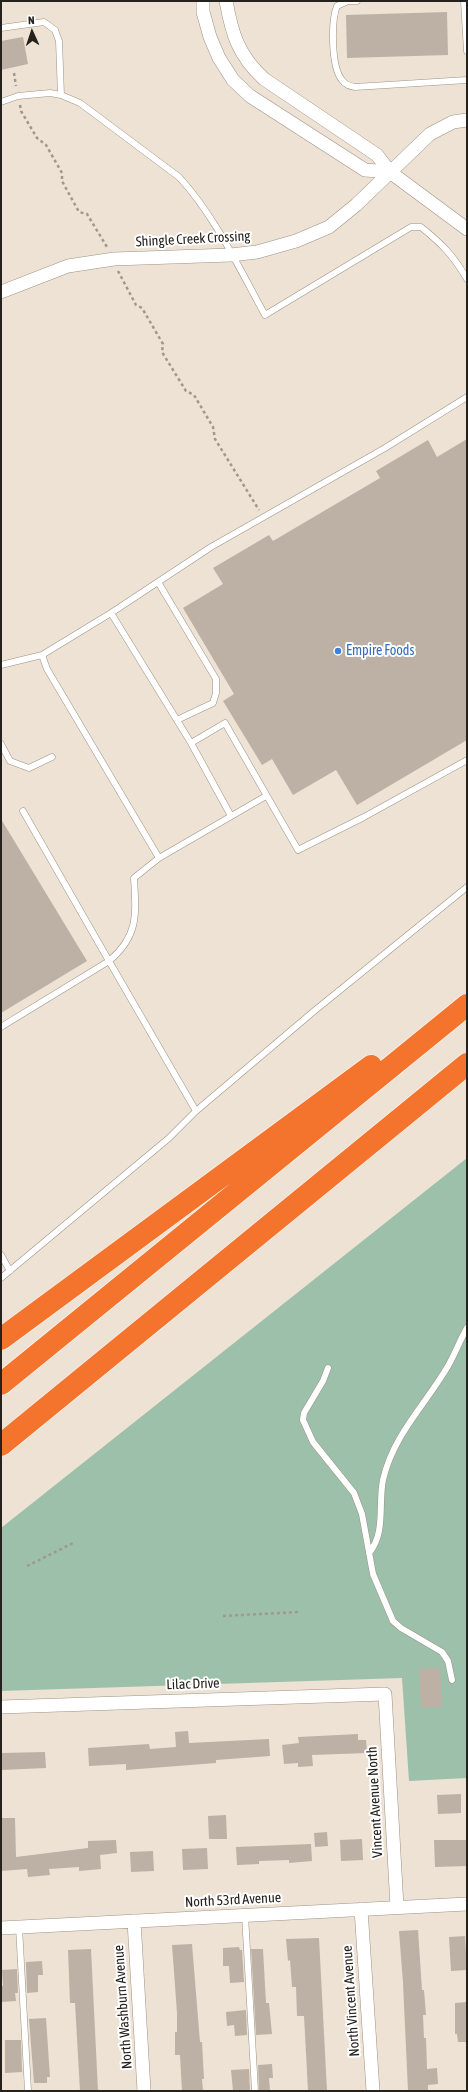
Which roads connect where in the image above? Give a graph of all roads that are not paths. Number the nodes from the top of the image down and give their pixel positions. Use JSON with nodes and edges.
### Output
{"nodes":[{"id":1,"x":203,"y":1,"type":"edge"},
{"id":2,"x":226,"y":1,"type":"edge"},
{"id":3,"x":357,"y":1,"type":"edge"},
{"id":4,"x":464,"y":1,"type":"edge"},
{"id":5,"x":1,"y":28,"type":"edge"},
{"id":6,"x":467,"y":51,"type":"edge"},
{"id":7,"x":467,"y":80,"type":"edge"},
{"id":8,"x":61,"y":95,"type":"junction"},
{"id":9,"x":1,"y":102,"type":"edge"},
{"id":10,"x":467,"y":120,"type":"edge"},
{"id":11,"x":390,"y":172,"type":"junction"},
{"id":12,"x":467,"y":229,"type":"edge"},
{"id":13,"x":231,"y":255,"type":"junction"},
{"id":14,"x":467,"y":279,"type":"edge"},
{"id":15,"x":1,"y":292,"type":"edge"},
{"id":16,"x":467,"y":397,"type":"edge"},
{"id":17,"x":158,"y":582,"type":"junction"},
{"id":18,"x":111,"y":613,"type":"junction"},
{"id":19,"x":42,"y":655,"type":"junction"},
{"id":20,"x":1,"y":665,"type":"edge"},
{"id":21,"x":177,"y":720,"type":"junction"},
{"id":22,"x":191,"y":743,"type":"junction"},
{"id":23,"x":1,"y":744,"type":"edge"},
{"id":24,"x":52,"y":757,"type":"dead end"},
{"id":25,"x":467,"y":760,"type":"edge"},
{"id":26,"x":266,"y":796,"type":"junction"},
{"id":27,"x":23,"y":812,"type":"dead end"},
{"id":28,"x":231,"y":816,"type":"junction"},
{"id":29,"x":159,"y":858,"type":"junction"},
{"id":30,"x":467,"y":887,"type":"edge"},
{"id":31,"x":109,"y":961,"type":"junction"},
{"id":32,"x":467,"y":998,"type":"edge"},
{"id":33,"x":467,"y":1005,"type":"edge"},
{"id":34,"x":1,"y":1027,"type":"edge"},
{"id":35,"x":467,"y":1064,"type":"edge"},
{"id":36,"x":196,"y":1111,"type":"junction"},
{"id":37,"x":1,"y":1255,"type":"edge"},
{"id":38,"x":10,"y":1271,"type":"junction"},
{"id":39,"x":1,"y":1278,"type":"edge"},
{"id":40,"x":467,"y":1328,"type":"edge"},
{"id":41,"x":1,"y":1339,"type":"edge"},
{"id":42,"x":328,"y":1368,"type":"dead end"},
{"id":43,"x":77,"y":1382,"type":"junction"},
{"id":44,"x":1,"y":1384,"type":"edge"},
{"id":45,"x":1,"y":1444,"type":"edge"},
{"id":46,"x":1,"y":1457,"type":"edge"},
{"id":47,"x":369,"y":1553,"type":"junction"},
{"id":48,"x":452,"y":1680,"type":"dead end"},
{"id":49,"x":385,"y":1694,"type":"joint"},
{"id":50,"x":1,"y":1707,"type":"edge"},
{"id":51,"x":467,"y":1904,"type":"edge"},
{"id":52,"x":397,"y":1908,"type":"junction"},
{"id":53,"x":361,"y":1909,"type":"junction"},
{"id":54,"x":244,"y":1916,"type":"junction"},
{"id":55,"x":134,"y":1921,"type":"junction"},
{"id":56,"x":19,"y":1927,"type":"junction"},
{"id":57,"x":1,"y":1928,"type":"edge"},
{"id":58,"x":28,"y":2091,"type":"edge"},
{"id":59,"x":144,"y":2091,"type":"edge"},
{"id":60,"x":255,"y":2091,"type":"edge"},
{"id":61,"x":373,"y":2091,"type":"edge"}],
"edges":[{"from":1,"to":11,"type":"street"},
{"from":2,"to":11,"type":"street"},
{"from":3,"to":7,"type":"lane"},
{"from":4,"to":6,"type":"lane"},
{"from":5,"to":8,"type":"lane"},
{"from":8,"to":9,"type":"lane"},
{"from":8,"to":13,"type":"lane"},
{"from":10,"to":11,"type":"street","name":"Shingle Creek Crossing"},
{"from":11,"to":12,"type":"street"},
{"from":11,"to":13,"type":"street","name":"Shingle Creek Crossing"},
{"from":13,"to":14,"type":"lane"},
{"from":13,"to":15,"type":"street","name":"Shingle Creek Crossing"},
{"from":16,"to":17,"type":"lane"},
{"from":17,"to":18,"type":"lane"},
{"from":17,"to":21,"type":"lane"},
{"from":18,"to":19,"type":"lane"},
{"from":18,"to":21,"type":"lane"},
{"from":19,"to":20,"type":"lane"},
{"from":19,"to":29,"type":"lane"},
{"from":21,"to":22,"type":"lane"},
{"from":22,"to":26,"type":"lane"},
{"from":22,"to":28,"type":"lane"},
{"from":23,"to":24,"type":"lane"},
{"from":25,"to":26,"type":"lane"},
{"from":26,"to":28,"type":"lane"},
{"from":27,"to":31,"type":"lane"},
{"from":28,"to":29,"type":"lane"},
{"from":29,"to":31,"type":"lane"},
{"from":30,"to":36,"type":"lane"},
{"from":31,"to":34,"type":"lane"},
{"from":31,"to":36,"type":"lane"},
{"from":32,"to":41,"type":"highway"},
{"from":33,"to":44,"type":"highway"},
{"from":35,"to":43,"type":"highway"},
{"from":36,"to":38,"type":"lane"},
{"from":37,"to":38,"type":"lane"},
{"from":38,"to":39,"type":"lane"},
{"from":40,"to":47,"type":"lane"},
{"from":42,"to":47,"type":"lane"},
{"from":43,"to":45,"type":"highway"},
{"from":43,"to":46,"type":"highway"},
{"from":47,"to":48,"type":"lane"},
{"from":49,"to":50,"type":"street","name":"Lilac Drive"},
{"from":49,"to":52,"type":"street","name":"Vincent Avenue North"},
{"from":51,"to":52,"type":"street","name":"North 53rd Avenue"},
{"from":52,"to":53,"type":"street","name":"North 53rd Avenue"},
{"from":53,"to":54,"type":"street","name":"North 53rd Avenue"},
{"from":53,"to":61,"type":"street","name":"North Vincent Avenue"},
{"from":54,"to":55,"type":"street","name":"North 53rd Avenue"},
{"from":54,"to":60,"type":"lane"},
{"from":55,"to":56,"type":"street","name":"North 53rd Avenue"},
{"from":55,"to":59,"type":"street","name":"North Washburn Avenue"},
{"from":56,"to":57,"type":"street","name":"North 53rd Avenue"},
{"from":56,"to":58,"type":"lane"}]}
